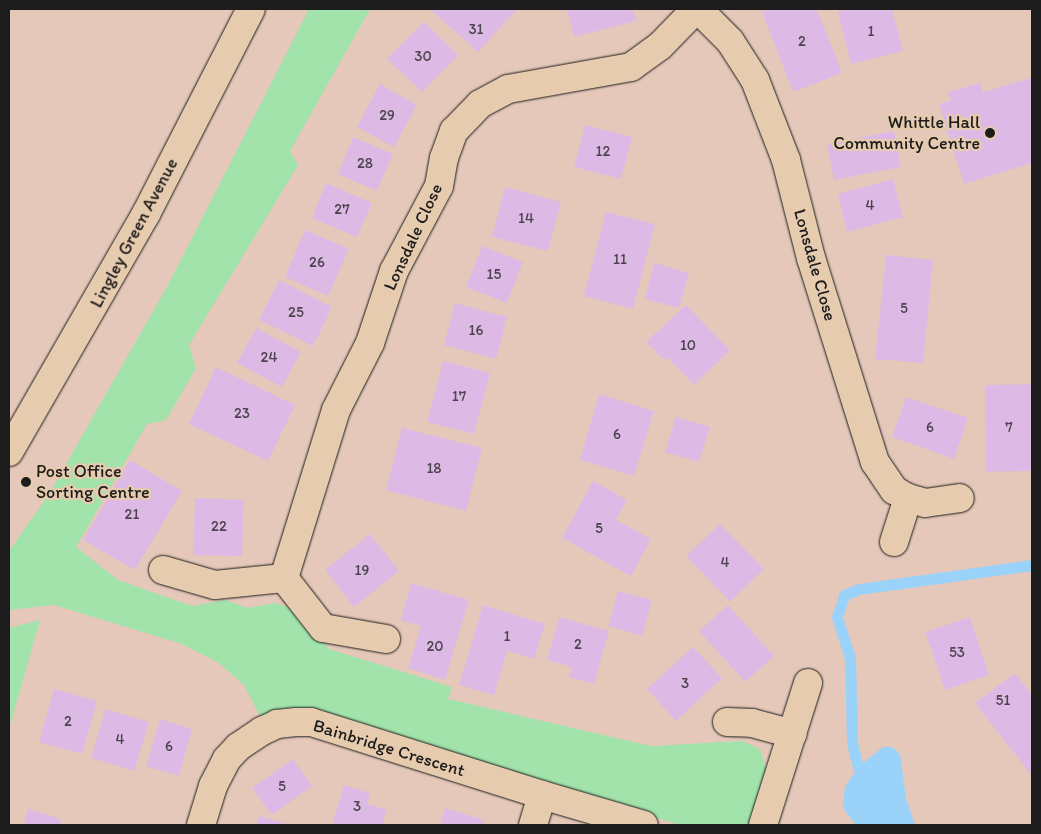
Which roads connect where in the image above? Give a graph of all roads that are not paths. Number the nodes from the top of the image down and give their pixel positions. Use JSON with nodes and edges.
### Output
{"nodes":[{"id":1,"x":251,"y":9,"type":"edge"},
{"id":2,"x":697,"y":9,"type":"edge"},
{"id":3,"x":9,"y":452,"type":"edge"},
{"id":4,"x":908,"y":498,"type":"junction"},
{"id":5,"x":960,"y":498,"type":"dead end"},
{"id":6,"x":894,"y":542,"type":"dead end"},
{"id":7,"x":163,"y":570,"type":"dead end"},
{"id":8,"x":284,"y":578,"type":"junction"},
{"id":9,"x":386,"y":639,"type":"dead end"},
{"id":10,"x":808,"y":683,"type":"dead end"},
{"id":11,"x":727,"y":722,"type":"dead end"},
{"id":12,"x":793,"y":734,"type":"junction"},
{"id":13,"x":542,"y":796,"type":"junction"},
{"id":14,"x":201,"y":825,"type":"edge"},
{"id":15,"x":533,"y":825,"type":"edge"},
{"id":16,"x":644,"y":825,"type":"edge"},
{"id":17,"x":763,"y":825,"type":"edge"}],
"edges":[{"from":1,"to":3,"type":"street","name":"Lingley Green Avenue"},
{"from":2,"to":4,"type":"street","name":"Lonsdale Close"},
{"from":2,"to":8,"type":"street","name":"Lonsdale Close"},
{"from":4,"to":5,"type":"street","name":"Lonsdale Close"},
{"from":4,"to":6,"type":"street"},
{"from":7,"to":8,"type":"street"},
{"from":8,"to":9,"type":"street"},
{"from":10,"to":12,"type":"street"},
{"from":11,"to":12,"type":"street"},
{"from":12,"to":17,"type":"street"},
{"from":13,"to":14,"type":"street","name":"Bainbridge Crescent"},
{"from":13,"to":15,"type":"street"},
{"from":13,"to":16,"type":"street","name":"Bainbridge Crescent"}]}
